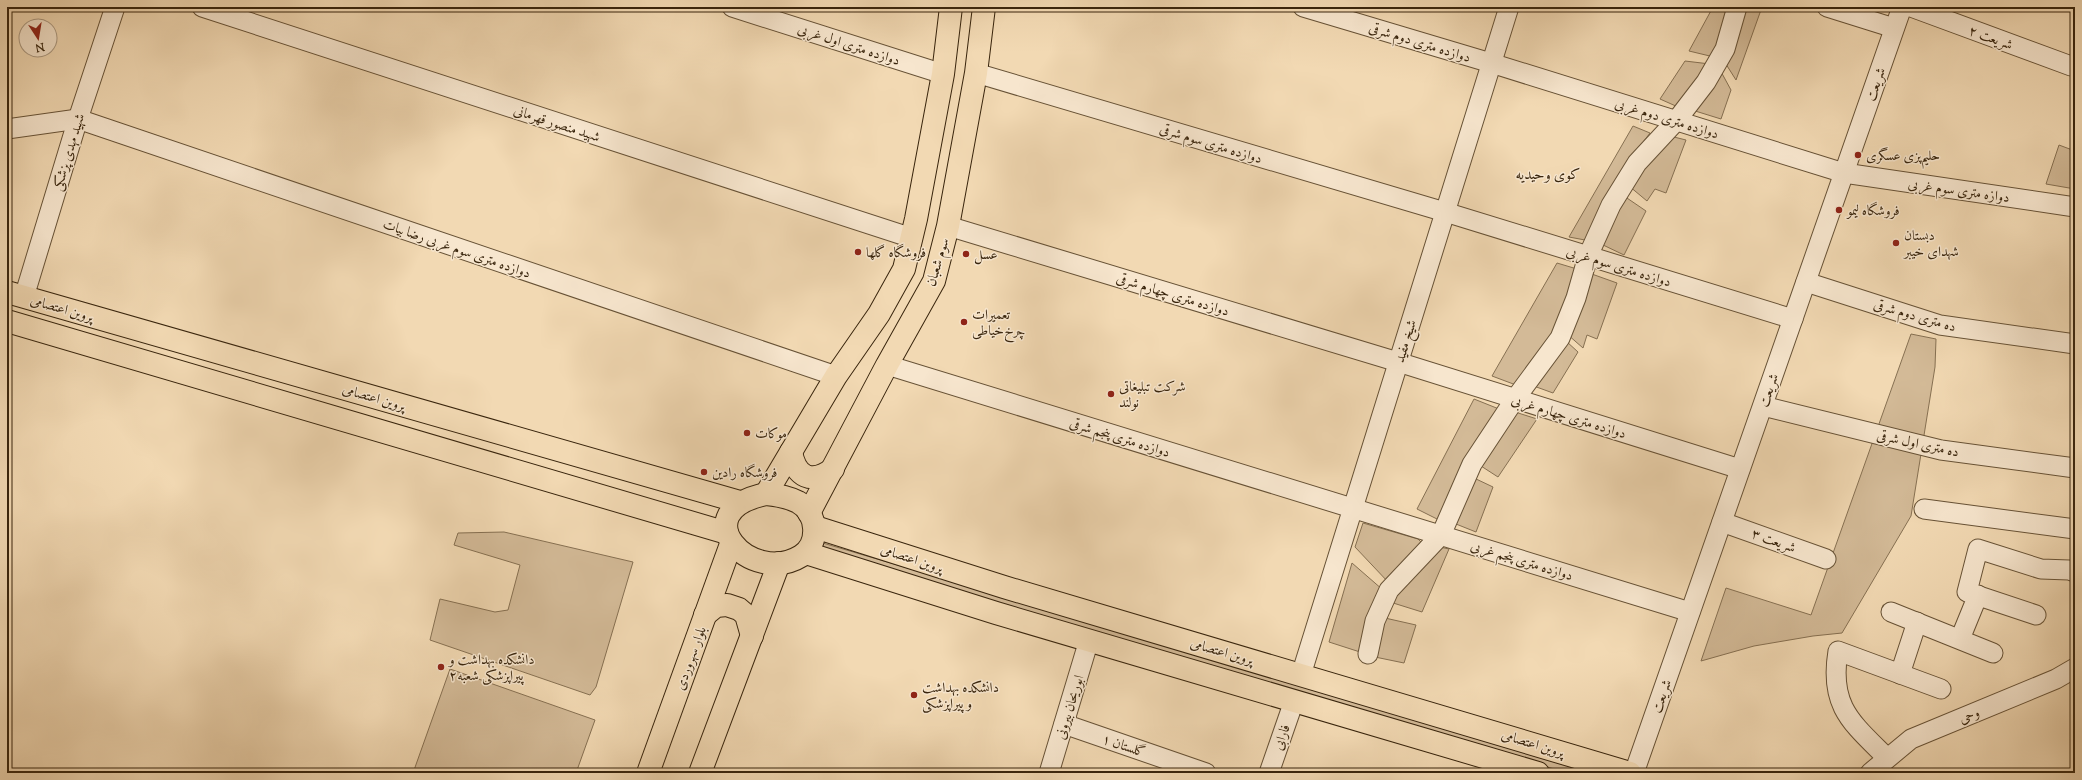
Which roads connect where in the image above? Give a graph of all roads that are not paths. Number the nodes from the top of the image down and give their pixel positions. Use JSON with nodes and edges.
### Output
{"nodes":[{"id":1,"x":115,"y":7,"type":"edge"},
{"id":2,"x":202,"y":7,"type":"edge"},
{"id":3,"x":732,"y":7,"type":"edge"},
{"id":4,"x":951,"y":7,"type":"edge"},
{"id":5,"x":984,"y":7,"type":"edge"},
{"id":6,"x":1303,"y":7,"type":"edge"},
{"id":7,"x":1509,"y":7,"type":"edge"},
{"id":8,"x":1738,"y":7,"type":"edge"},
{"id":9,"x":1827,"y":7,"type":"edge"},
{"id":10,"x":1902,"y":7,"type":"edge"},
{"id":11,"x":1911,"y":7,"type":"edge"},
{"id":12,"x":1894,"y":28,"type":"junction"},
{"id":13,"x":1491,"y":63,"type":"junction"},
{"id":14,"x":2071,"y":66,"type":"dead end"},
{"id":15,"x":976,"y":73,"type":"junction"},
{"id":16,"x":943,"y":74,"type":"junction"},
{"id":17,"x":78,"y":119,"type":"junction"},
{"id":18,"x":1676,"y":121,"type":"junction"},
{"id":19,"x":7,"y":129,"type":"edge"},
{"id":20,"x":1844,"y":173,"type":"junction"},
{"id":21,"x":2075,"y":207,"type":"edge"},
{"id":22,"x":1445,"y":212,"type":"junction"},
{"id":23,"x":948,"y":226,"type":"junction"},
{"id":24,"x":912,"y":238,"type":"junction"},
{"id":25,"x":1588,"y":256,"type":"junction"},
{"id":26,"x":1806,"y":282,"type":"junction"},
{"id":27,"x":16,"y":295,"type":"edge"},
{"id":28,"x":1793,"y":319,"type":"junction"},
{"id":29,"x":7,"y":321,"type":"edge"},
{"id":30,"x":2075,"y":344,"type":"edge"},
{"id":31,"x":1398,"y":362,"type":"junction"},
{"id":32,"x":887,"y":365,"type":"junction"},
{"id":33,"x":836,"y":376,"type":"junction"},
{"id":34,"x":1515,"y":398,"type":"junction"},
{"id":35,"x":1762,"y":406,"type":"junction"},
{"id":36,"x":791,"y":452,"type":"junction"},
{"id":37,"x":2075,"y":468,"type":"edge"},
{"id":38,"x":833,"y":469,"type":"junction"},
{"id":39,"x":1740,"y":469,"type":"junction"},
{"id":40,"x":766,"y":494,"type":"junction"},
{"id":41,"x":740,"y":502,"type":"junction"},
{"id":42,"x":1353,"y":508,"type":"junction"},
{"id":43,"x":1924,"y":509,"type":"dead end"},
{"id":44,"x":812,"y":520,"type":"junction"},
{"id":45,"x":1722,"y":522,"type":"junction"},
{"id":46,"x":2075,"y":530,"type":"edge"},
{"id":47,"x":1440,"y":535,"type":"junction"},
{"id":48,"x":729,"y":538,"type":"junction"},
{"id":49,"x":806,"y":553,"type":"junction"},
{"id":50,"x":1826,"y":559,"type":"dead end"},
{"id":51,"x":779,"y":563,"type":"junction"},
{"id":52,"x":2075,"y":572,"type":"edge"},
{"id":53,"x":1978,"y":595,"type":"junction"},
{"id":54,"x":1690,"y":612,"type":"junction"},
{"id":55,"x":1892,"y":612,"type":"dead end"},
{"id":56,"x":705,"y":615,"type":"junction"},
{"id":57,"x":2036,"y":615,"type":"dead end"},
{"id":58,"x":1918,"y":622,"type":"junction"},
{"id":59,"x":752,"y":636,"type":"junction"},
{"id":60,"x":1089,"y":640,"type":"junction"},
{"id":61,"x":1960,"y":640,"type":"junction"},
{"id":62,"x":1993,"y":653,"type":"dead end"},
{"id":63,"x":1368,"y":654,"type":"dead end"},
{"id":64,"x":2075,"y":668,"type":"edge"},
{"id":65,"x":1301,"y":674,"type":"junction"},
{"id":66,"x":1900,"y":674,"type":"junction"},
{"id":67,"x":1941,"y":689,"type":"dead end"},
{"id":68,"x":1294,"y":701,"type":"junction"},
{"id":69,"x":1064,"y":724,"type":"junction"},
{"id":70,"x":1886,"y":757,"type":"junction"},
{"id":71,"x":1598,"y":768,"type":"edge"},
{"id":72,"x":648,"y":773,"type":"edge"},
{"id":73,"x":700,"y":773,"type":"edge"},
{"id":74,"x":1049,"y":773,"type":"edge"},
{"id":75,"x":1206,"y":773,"type":"edge"},
{"id":76,"x":1269,"y":773,"type":"edge"},
{"id":77,"x":1538,"y":773,"type":"edge"},
{"id":78,"x":1630,"y":773,"type":"edge"},
{"id":79,"x":1634,"y":773,"type":"edge"},
{"id":80,"x":1870,"y":773,"type":"edge"}],
"edges":[{"from":1,"to":17,"type":"street","name":"شهید مهدی پزشکی"},
{"from":2,"to":24,"type":"street","name":"شهید منصور قهرمانی"},
{"from":3,"to":16,"type":"street","name":"دوازده متری اول غربی"},
{"from":4,"to":16,"type":"main road"},
{"from":5,"to":15,"type":"main road","name":"سوم شعبان"},
{"from":6,"to":13,"type":"street","name":"دوازده متری دوم شرقی"},
{"from":7,"to":13,"type":"street","name":"شیخ مفید"},
{"from":8,"to":18,"type":"street"},
{"from":9,"to":12,"type":"street"},
{"from":10,"to":12,"type":"street","name":"شریعت"},
{"from":11,"to":14,"type":"street","name":"شریعت ۲"},
{"from":12,"to":20,"type":"street","name":"شریعت"},
{"from":13,"to":18,"type":"street","name":"دوازده متری دوم غربی"},
{"from":13,"to":22,"type":"street","name":"شیخ مفید"},
{"from":15,"to":22,"type":"street","name":"دوازده متری سوم شرقی"},
{"from":15,"to":23,"type":"main road","name":"سوم شعبان"},
{"from":16,"to":24,"type":"main road"},
{"from":17,"to":19,"type":"street"},
{"from":17,"to":27,"type":"street","name":"شهید مهدی پزشکی"},
{"from":17,"to":33,"type":"street","name":"دوازده متری سوم غربی رضا بیات"},
{"from":18,"to":20,"type":"street","name":"دوازده متری دوم غربی"},
{"from":18,"to":25,"type":"street"},
{"from":20,"to":21,"type":"street","name":"دوازه متری سوم غربی"},
{"from":20,"to":26,"type":"street","name":"شریعت"},
{"from":22,"to":25,"type":"street","name":"دوازده متری سوم غربی"},
{"from":22,"to":31,"type":"street","name":"شیخ مفید"},
{"from":23,"to":31,"type":"street","name":"دوازده متری چهارم شرقی"},
{"from":23,"to":32,"type":"main road","name":"سوم شعبان"},
{"from":24,"to":33,"type":"main road"},
{"from":25,"to":28,"type":"street","name":"دوازده متری سوم غربی"},
{"from":25,"to":34,"type":"street"},
{"from":26,"to":28,"type":"street","name":"شریعت"},
{"from":26,"to":30,"type":"street","name":"ده متری دوم شرقی"},
{"from":27,"to":41,"type":"main road","name":"پروین اعتصامی"},
{"from":28,"to":35,"type":"street","name":"شریعت"},
{"from":29,"to":48,"type":"main road","name":"پروین اعتصامی"},
{"from":31,"to":34,"type":"street","name":"دوازده متری چهارم غربی"},
{"from":31,"to":42,"type":"street","name":"شیخ مفید"},
{"from":32,"to":38,"type":"main road","name":"سوم شعبان"},
{"from":32,"to":42,"type":"street","name":"دوازده متری پنجم شرقی"},
{"from":33,"to":36,"type":"main road"},
{"from":34,"to":39,"type":"street","name":"دوازده متری چهارم غربی"},
{"from":34,"to":47,"type":"street"},
{"from":35,"to":37,"type":"street","name":"ده متری اول شرقی"},
{"from":35,"to":39,"type":"street","name":"شریعت"},
{"from":36,"to":38,"type":"main road"},
{"from":36,"to":40,"type":"main road"},
{"from":38,"to":44,"type":"main road","name":"سوم شعبان"},
{"from":39,"to":45,"type":"street","name":"شریعت"},
{"from":40,"to":41,"type":"main road"},
{"from":40,"to":44,"type":"main road"},
{"from":41,"to":48,"type":"main road"},
{"from":42,"to":47,"type":"street","name":"دوازده متری پنجم غربی"},
{"from":42,"to":65,"type":"street","name":"شیخ مفید"},
{"from":43,"to":46,"type":"street"},
{"from":44,"to":49,"type":"main road"},
{"from":44,"to":65,"type":"main road","name":"پروین اعتصامی"},
{"from":45,"to":50,"type":"street","name":"شریعت ۳"},
{"from":45,"to":54,"type":"street","name":"شریعت"},
{"from":47,"to":54,"type":"street","name":"دوازده متری پنجم غربی"},
{"from":47,"to":63,"type":"street"},
{"from":48,"to":51,"type":"main road"},
{"from":48,"to":56,"type":"main road","name":"بلوار سهروردی"},
{"from":49,"to":51,"type":"main road"},
{"from":49,"to":60,"type":"main road","name":"پروین اعتصامی"},
{"from":51,"to":59,"type":"main road"},
{"from":52,"to":53,"type":"street"},
{"from":53,"to":57,"type":"street"},
{"from":53,"to":61,"type":"street"},
{"from":54,"to":79,"type":"street","name":"شریعت"},
{"from":55,"to":58,"type":"street"},
{"from":56,"to":59,"type":"main road"},
{"from":56,"to":72,"type":"main road","name":"بلوار سهروردی"},
{"from":58,"to":61,"type":"street"},
{"from":58,"to":66,"type":"street"},
{"from":59,"to":73,"type":"main road"},
{"from":60,"to":68,"type":"main road","name":"پروین اعتصامی"},
{"from":60,"to":69,"type":"street","name":"ابوریحان بیرونی"},
{"from":61,"to":62,"type":"street"},
{"from":64,"to":70,"type":"street","name":"وحی"},
{"from":65,"to":71,"type":"main road","name":"پروین اعتصامی"},
{"from":66,"to":67,"type":"street"},
{"from":66,"to":70,"type":"street"},
{"from":68,"to":76,"type":"street","name":"فارابی"},
{"from":68,"to":77,"type":"main road","name":"پروین اعتصامی"},
{"from":69,"to":74,"type":"street","name":"ابوریحان بیرونی"},
{"from":69,"to":75,"type":"street","name":"گلستان ۱"},
{"from":70,"to":80,"type":"street","name":"وحی"},
{"from":71,"to":78,"type":"main road","name":"پروین اعتصامی"}]}
